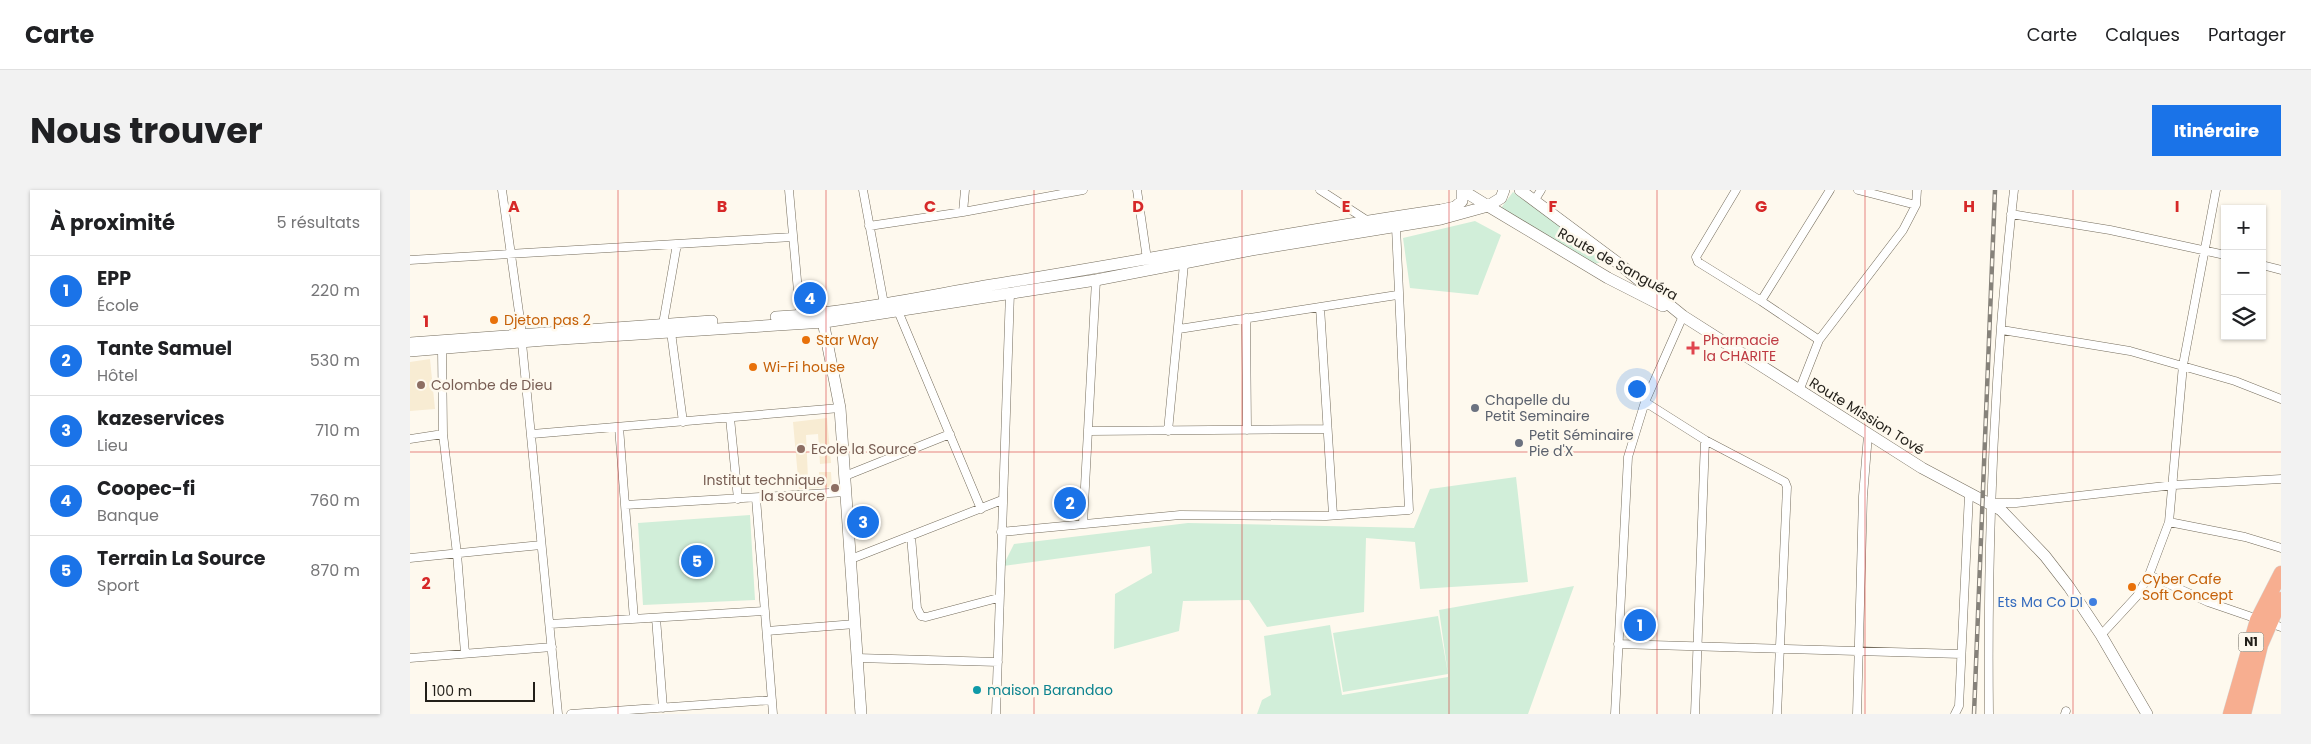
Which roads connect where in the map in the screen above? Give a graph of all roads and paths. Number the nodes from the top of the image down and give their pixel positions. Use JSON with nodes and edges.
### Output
{"nodes":[{"id":1,"x":502,"y":190,"type":"edge"},
{"id":2,"x":790,"y":190,"type":"edge"},
{"id":3,"x":863,"y":190,"type":"edge"},
{"id":4,"x":965,"y":190,"type":"edge"},
{"id":5,"x":1083,"y":190,"type":"edge"},
{"id":6,"x":1137,"y":190,"type":"edge"},
{"id":7,"x":1320,"y":190,"type":"edge"},
{"id":8,"x":1462,"y":190,"type":"edge"},
{"id":9,"x":1504,"y":190,"type":"edge"},
{"id":10,"x":1520,"y":190,"type":"edge"},
{"id":11,"x":1541,"y":190,"type":"edge"},
{"id":12,"x":1736,"y":190,"type":"edge"},
{"id":13,"x":1830,"y":190,"type":"edge"},
{"id":14,"x":1858,"y":190,"type":"edge"},
{"id":15,"x":1917,"y":190,"type":"edge"},
{"id":16,"x":2014,"y":190,"type":"edge"},
{"id":17,"x":2216,"y":190,"type":"edge"},
{"id":18,"x":1534,"y":201,"type":"junction"},
{"id":19,"x":1916,"y":205,"type":"junction"},
{"id":20,"x":1488,"y":206,"type":"junction"},
{"id":21,"x":963,"y":212,"type":"junction"},
{"id":22,"x":2011,"y":214,"type":"junction"},
{"id":23,"x":1368,"y":221,"type":"junction"},
{"id":24,"x":869,"y":226,"type":"junction"},
{"id":25,"x":1396,"y":226,"type":"junction"},
{"id":26,"x":793,"y":237,"type":"junction"},
{"id":27,"x":677,"y":244,"type":"junction"},
{"id":28,"x":2205,"y":249,"type":"junction"},
{"id":29,"x":2221,"y":254,"type":"edge"},
{"id":30,"x":511,"y":255,"type":"junction"},
{"id":31,"x":410,"y":260,"type":"edge"},
{"id":32,"x":1618,"y":263,"type":"junction"},
{"id":33,"x":1148,"y":264,"type":"junction"},
{"id":34,"x":1184,"y":264,"type":"junction"},
{"id":35,"x":2266,"y":266,"type":"edge"},
{"id":36,"x":2281,"y":270,"type":"edge"},
{"id":37,"x":1608,"y":278,"type":"junction"},
{"id":38,"x":1096,"y":280,"type":"junction"},
{"id":39,"x":1010,"y":287,"type":"junction"},
{"id":40,"x":1397,"y":294,"type":"junction"},
{"id":41,"x":1761,"y":302,"type":"junction"},
{"id":42,"x":884,"y":304,"type":"junction"},
{"id":43,"x":1320,"y":307,"type":"junction"},
{"id":44,"x":898,"y":311,"type":"junction"},
{"id":45,"x":800,"y":314,"type":"junction"},
{"id":46,"x":1683,"y":316,"type":"junction"},
{"id":47,"x":823,"y":317,"type":"junction"},
{"id":48,"x":1246,"y":318,"type":"junction"},
{"id":49,"x":667,"y":328,"type":"junction"},
{"id":50,"x":1178,"y":329,"type":"junction"},
{"id":51,"x":2002,"y":330,"type":"junction"},
{"id":52,"x":522,"y":338,"type":"junction"},
{"id":53,"x":1819,"y":340,"type":"junction"},
{"id":54,"x":410,"y":343,"type":"edge"},
{"id":55,"x":442,"y":349,"type":"junction"},
{"id":56,"x":410,"y":352,"type":"edge"},
{"id":57,"x":2183,"y":365,"type":"junction"},
{"id":58,"x":1799,"y":391,"type":"junction"},
{"id":59,"x":2281,"y":399,"type":"edge"},
{"id":60,"x":1645,"y":402,"type":"junction"},
{"id":61,"x":840,"y":408,"type":"junction"},
{"id":62,"x":730,"y":418,"type":"junction"},
{"id":63,"x":683,"y":422,"type":"junction"},
{"id":64,"x":619,"y":427,"type":"junction"},
{"id":65,"x":1327,"y":429,"type":"junction"},
{"id":66,"x":1247,"y":430,"type":"junction"},
{"id":67,"x":1089,"y":431,"type":"junction"},
{"id":68,"x":1168,"y":431,"type":"junction"},
{"id":69,"x":443,"y":434,"type":"junction"},
{"id":70,"x":532,"y":434,"type":"junction"},
{"id":71,"x":950,"y":434,"type":"junction"},
{"id":72,"x":1868,"y":434,"type":"junction"},
{"id":73,"x":410,"y":439,"type":"edge"},
{"id":74,"x":1705,"y":440,"type":"junction"},
{"id":75,"x":845,"y":476,"type":"junction"},
{"id":76,"x":2281,"y":479,"type":"edge"},
{"id":77,"x":2174,"y":485,"type":"junction"},
{"id":78,"x":846,"y":492,"type":"junction"},
{"id":79,"x":1969,"y":494,"type":"junction"},
{"id":80,"x":756,"y":498,"type":"junction"},
{"id":81,"x":738,"y":499,"type":"junction"},
{"id":82,"x":1002,"y":500,"type":"junction"},
{"id":83,"x":1990,"y":503,"type":"junction"},
{"id":84,"x":625,"y":505,"type":"junction"},
{"id":85,"x":981,"y":509,"type":"junction"},
{"id":86,"x":1333,"y":515,"type":"junction"},
{"id":87,"x":2169,"y":522,"type":"junction"},
{"id":88,"x":1083,"y":524,"type":"junction"},
{"id":89,"x":1001,"y":532,"type":"junction"},
{"id":90,"x":912,"y":536,"type":"junction"},
{"id":91,"x":541,"y":545,"type":"junction"},
{"id":92,"x":2281,"y":548,"type":"edge"},
{"id":93,"x":457,"y":554,"type":"junction"},
{"id":94,"x":410,"y":558,"type":"edge"},
{"id":95,"x":851,"y":559,"type":"junction"},
{"id":96,"x":2281,"y":573,"type":"edge"},
{"id":97,"x":2149,"y":575,"type":"junction"},
{"id":98,"x":998,"y":598,"type":"junction"},
{"id":99,"x":2281,"y":600,"type":"edge"},
{"id":100,"x":765,"y":611,"type":"junction"},
{"id":101,"x":656,"y":618,"type":"junction"},
{"id":102,"x":634,"y":619,"type":"junction"},
{"id":103,"x":2269,"y":623,"type":"edge"},
{"id":104,"x":550,"y":624,"type":"junction"},
{"id":105,"x":854,"y":624,"type":"junction"},
{"id":106,"x":767,"y":632,"type":"junction"},
{"id":107,"x":2101,"y":635,"type":"junction"},
{"id":108,"x":1618,"y":644,"type":"junction"},
{"id":109,"x":552,"y":647,"type":"junction"},
{"id":110,"x":1698,"y":648,"type":"junction"},
{"id":111,"x":1780,"y":650,"type":"junction"},
{"id":112,"x":1859,"y":651,"type":"junction"},
{"id":113,"x":465,"y":653,"type":"junction"},
{"id":114,"x":1961,"y":654,"type":"junction"},
{"id":115,"x":410,"y":658,"type":"edge"},
{"id":116,"x":857,"y":658,"type":"junction"},
{"id":117,"x":998,"y":662,"type":"junction"},
{"id":118,"x":772,"y":700,"type":"junction"},
{"id":119,"x":663,"y":708,"type":"junction"},
{"id":120,"x":558,"y":714,"type":"edge"},
{"id":121,"x":571,"y":714,"type":"edge"},
{"id":122,"x":773,"y":714,"type":"edge"},
{"id":123,"x":861,"y":714,"type":"edge"},
{"id":124,"x":996,"y":714,"type":"edge"},
{"id":125,"x":1615,"y":714,"type":"edge"},
{"id":126,"x":1695,"y":714,"type":"edge"},
{"id":127,"x":1777,"y":714,"type":"edge"},
{"id":128,"x":1857,"y":714,"type":"edge"},
{"id":129,"x":1956,"y":714,"type":"edge"},
{"id":130,"x":1989,"y":714,"type":"edge"},
{"id":131,"x":2147,"y":714,"type":"edge"},
{"id":132,"x":2230,"y":714,"type":"edge"},
{"id":133,"x":2244,"y":714,"type":"edge"}],
"edges":[{"from":1,"to":30,"type":"street"},
{"from":2,"to":26,"type":"street"},
{"from":3,"to":24,"type":"street"},
{"from":4,"to":21,"type":"street"},
{"from":5,"to":21,"type":"street"},
{"from":6,"to":33,"type":"street"},
{"from":7,"to":23,"type":"street"},
{"from":8,"to":20,"type":"street","name":"Route de Sanguéra"},
{"from":8,"to":23,"type":"street"},
{"from":9,"to":20,"type":"street"},
{"from":10,"to":18,"type":"street","name":"Route Mission Tové"},
{"from":11,"to":18,"type":"street"},
{"from":12,"to":41,"type":"street"},
{"from":13,"to":41,"type":"street"},
{"from":14,"to":19,"type":"street"},
{"from":15,"to":19,"type":"street"},
{"from":16,"to":22,"type":"street"},
{"from":17,"to":28,"type":"street"},
{"from":18,"to":32,"type":"street","name":"Route Mission Tové"},
{"from":19,"to":53,"type":"street"},
{"from":20,"to":25,"type":"street"},
{"from":20,"to":37,"type":"street","name":"Route de Sanguéra"},
{"from":21,"to":24,"type":"street"},
{"from":22,"to":28,"type":"street"},
{"from":22,"to":51,"type":"street"},
{"from":23,"to":33,"type":"street"},
{"from":24,"to":42,"type":"street"},
{"from":25,"to":34,"type":"street"},
{"from":25,"to":40,"type":"street"},
{"from":26,"to":27,"type":"street"},
{"from":26,"to":45,"type":"street"},
{"from":27,"to":30,"type":"street"},
{"from":27,"to":49,"type":"street"},
{"from":28,"to":29,"type":"street"},
{"from":28,"to":57,"type":"street"},
{"from":30,"to":31,"type":"street"},
{"from":30,"to":52,"type":"street"},
{"from":32,"to":37,"type":"street"},
{"from":32,"to":46,"type":"street","name":"Route Mission Tové"},
{"from":33,"to":34,"type":"street"},
{"from":33,"to":38,"type":"street"},
{"from":33,"to":39,"type":"street"},
{"from":34,"to":50,"type":"street"},
{"from":35,"to":36,"type":"street"},
{"from":37,"to":46,"type":"street","name":"Route de Sanguéra"},
{"from":38,"to":39,"type":"street"},
{"from":38,"to":67,"type":"street"},
{"from":39,"to":42,"type":"street"},
{"from":39,"to":44,"type":"street"},
{"from":39,"to":82,"type":"street"},
{"from":40,"to":43,"type":"street"},
{"from":40,"to":86,"type":"street"},
{"from":41,"to":53,"type":"street"},
{"from":42,"to":47,"type":"street"},
{"from":43,"to":48,"type":"street"},
{"from":43,"to":65,"type":"street"},
{"from":44,"to":47,"type":"street"},
{"from":44,"to":71,"type":"street"},
{"from":45,"to":47,"type":"street"},
{"from":45,"to":49,"type":"street"},
{"from":46,"to":58,"type":"street","name":"Route Mission Tové"},
{"from":46,"to":60,"type":"street"},
{"from":47,"to":49,"type":"street"},
{"from":47,"to":61,"type":"street"},
{"from":48,"to":50,"type":"street"},
{"from":48,"to":66,"type":"street"},
{"from":49,"to":52,"type":"street"},
{"from":49,"to":63,"type":"street"},
{"from":50,"to":68,"type":"street"},
{"from":51,"to":57,"type":"street"},
{"from":51,"to":83,"type":"street"},
{"from":52,"to":54,"type":"street"},
{"from":52,"to":55,"type":"street"},
{"from":52,"to":70,"type":"street"},
{"from":53,"to":58,"type":"street"},
{"from":55,"to":56,"type":"street"},
{"from":55,"to":69,"type":"street"},
{"from":57,"to":59,"type":"street"},
{"from":57,"to":77,"type":"street"},
{"from":58,"to":72,"type":"street","name":"Route Mission Tové"},
{"from":60,"to":74,"type":"street"},
{"from":60,"to":108,"type":"street"},
{"from":61,"to":62,"type":"street"},
{"from":61,"to":75,"type":"street"},
{"from":62,"to":63,"type":"street"},
{"from":62,"to":81,"type":"street"},
{"from":63,"to":64,"type":"street"},
{"from":64,"to":70,"type":"street"},
{"from":64,"to":84,"type":"street"},
{"from":65,"to":66,"type":"street"},
{"from":65,"to":86,"type":"street"},
{"from":66,"to":68,"type":"street"},
{"from":67,"to":68,"type":"street"},
{"from":67,"to":88,"type":"street"},
{"from":69,"to":73,"type":"street"},
{"from":69,"to":93,"type":"street"},
{"from":70,"to":91,"type":"street"},
{"from":71,"to":75,"type":"street"},
{"from":71,"to":85,"type":"street"},
{"from":72,"to":79,"type":"street","name":"Route Mission Tové"},
{"from":72,"to":112,"type":"street"},
{"from":74,"to":110,"type":"street"},
{"from":74,"to":111,"type":"street"},
{"from":75,"to":78,"type":"street"},
{"from":76,"to":77,"type":"street"},
{"from":77,"to":83,"type":"street"},
{"from":77,"to":87,"type":"street"},
{"from":78,"to":80,"type":"street"},
{"from":78,"to":95,"type":"street"},
{"from":79,"to":83,"type":"street","name":"Route Mission Tové"},
{"from":79,"to":114,"type":"street"},
{"from":80,"to":81,"type":"street"},
{"from":80,"to":100,"type":"street"},
{"from":81,"to":84,"type":"street"},
{"from":82,"to":85,"type":"street"},
{"from":82,"to":89,"type":"street"},
{"from":83,"to":107,"type":"street","name":"Route Mission Tové"},
{"from":83,"to":130,"type":"street"},
{"from":84,"to":102,"type":"street"},
{"from":85,"to":90,"type":"street"},
{"from":86,"to":88,"type":"street"},
{"from":87,"to":92,"type":"street"},
{"from":87,"to":97,"type":"street"},
{"from":88,"to":89,"type":"street"},
{"from":89,"to":98,"type":"street"},
{"from":90,"to":95,"type":"street"},
{"from":90,"to":98,"type":"street"},
{"from":91,"to":93,"type":"street"},
{"from":91,"to":104,"type":"street"},
{"from":93,"to":94,"type":"street"},
{"from":93,"to":113,"type":"street"},
{"from":95,"to":105,"type":"street"},
{"from":96,"to":103,"type":"highway","number":"N1"},
{"from":97,"to":103,"type":"street"},
{"from":97,"to":107,"type":"street"},
{"from":98,"to":117,"type":"street"},
{"from":99,"to":103,"type":"highway","number":"N1"},
{"from":100,"to":101,"type":"street"},
{"from":100,"to":106,"type":"street"},
{"from":101,"to":102,"type":"street"},
{"from":101,"to":119,"type":"street"},
{"from":102,"to":104,"type":"street"},
{"from":103,"to":132,"type":"highway","number":"N1"},
{"from":103,"to":133,"type":"highway","number":"N1"},
{"from":104,"to":109,"type":"street"},
{"from":105,"to":106,"type":"street"},
{"from":105,"to":116,"type":"street"},
{"from":106,"to":118,"type":"street"},
{"from":107,"to":131,"type":"street","name":"Route Mission Tové"},
{"from":108,"to":110,"type":"street"},
{"from":108,"to":125,"type":"street"},
{"from":109,"to":113,"type":"street"},
{"from":109,"to":120,"type":"street"},
{"from":110,"to":111,"type":"street"},
{"from":110,"to":126,"type":"street"},
{"from":111,"to":112,"type":"street"},
{"from":111,"to":127,"type":"street"},
{"from":112,"to":114,"type":"street"},
{"from":112,"to":128,"type":"street"},
{"from":113,"to":115,"type":"street"},
{"from":114,"to":129,"type":"street"},
{"from":116,"to":117,"type":"street"},
{"from":116,"to":123,"type":"street"},
{"from":117,"to":124,"type":"street"},
{"from":118,"to":119,"type":"street"},
{"from":118,"to":122,"type":"street"},
{"from":119,"to":121,"type":"street"}]}
